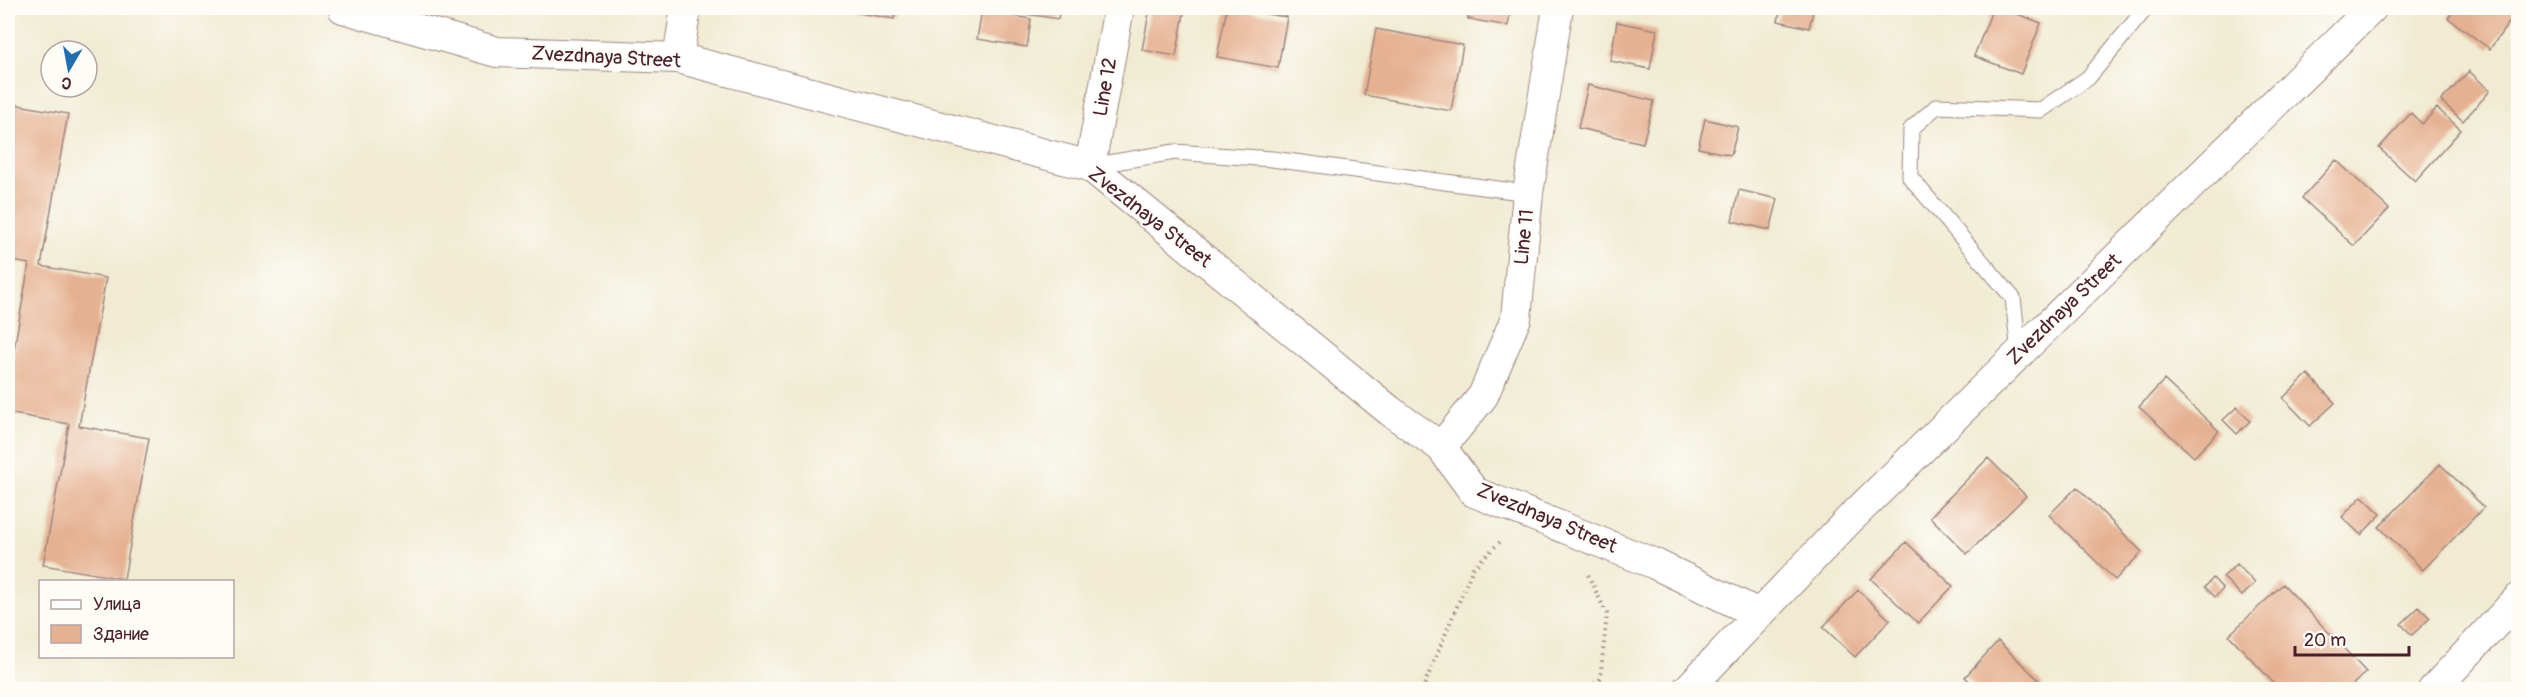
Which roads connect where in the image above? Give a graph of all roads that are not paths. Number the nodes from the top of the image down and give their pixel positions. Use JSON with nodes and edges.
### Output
{"nodes":[{"id":1,"x":343,"y":8,"type":"edge"},
{"id":2,"x":686,"y":8,"type":"edge"},
{"id":3,"x":1119,"y":8,"type":"edge"},
{"id":4,"x":1558,"y":8,"type":"edge"},
{"id":5,"x":2146,"y":8,"type":"edge"},
{"id":6,"x":2372,"y":8,"type":"edge"},
{"id":7,"x":678,"y":58,"type":"junction"},
{"id":8,"x":1090,"y":166,"type":"junction"},
{"id":9,"x":1528,"y":193,"type":"junction"},
{"id":10,"x":2019,"y":354,"type":"junction"},
{"id":11,"x":1441,"y":447,"type":"junction"},
{"id":12,"x":2518,"y":599,"type":"edge"},
{"id":13,"x":1759,"y":614,"type":"junction"},
{"id":14,"x":1687,"y":690,"type":"edge"},
{"id":15,"x":2433,"y":690,"type":"edge"}],
"edges":[{"from":1,"to":7,"type":"street","name":"Zvezdnaya Street"},
{"from":2,"to":7,"type":"street"},
{"from":3,"to":8,"type":"street","name":"Line 12"},
{"from":4,"to":9,"type":"street","name":"Line 11"},
{"from":5,"to":10,"type":"lane"},
{"from":6,"to":10,"type":"street","name":"Zvezdnaya Street"},
{"from":7,"to":8,"type":"street","name":"Zvezdnaya Street"},
{"from":8,"to":9,"type":"lane"},
{"from":8,"to":11,"type":"street","name":"Zvezdnaya Street"},
{"from":9,"to":11,"type":"street","name":"Line 11"},
{"from":10,"to":13,"type":"street","name":"Zvezdnaya Street"},
{"from":11,"to":13,"type":"street","name":"Zvezdnaya Street"},
{"from":12,"to":15,"type":"street"},
{"from":13,"to":14,"type":"street","name":"Zvezdnaya Street"}]}
